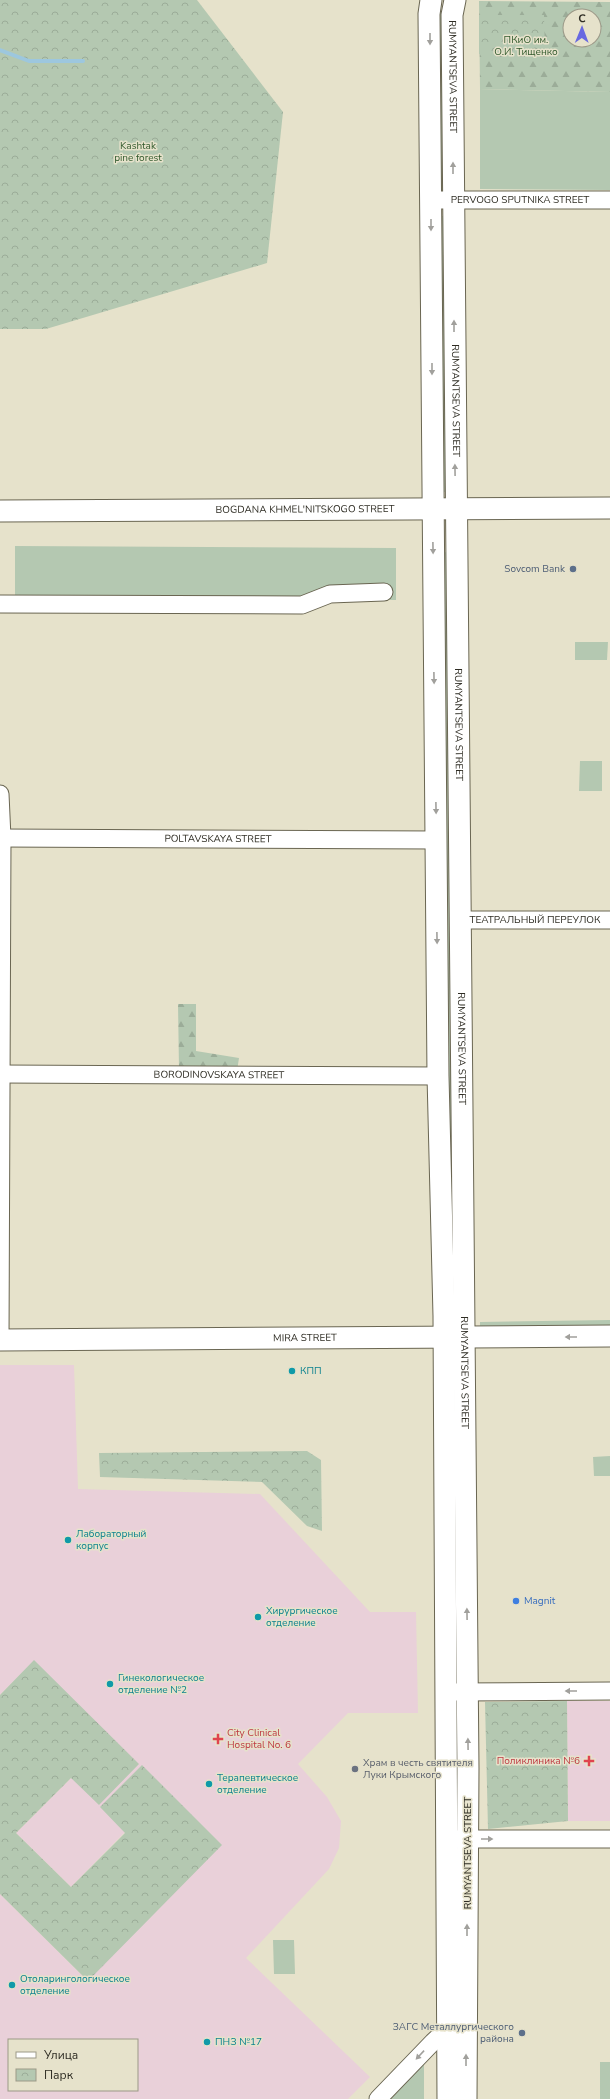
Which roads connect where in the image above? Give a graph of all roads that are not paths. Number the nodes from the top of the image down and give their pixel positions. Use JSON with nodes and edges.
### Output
{"nodes":[{"id":1,"x":432,"y":0,"type":"edge"},
{"id":2,"x":454,"y":1,"type":"edge"},
{"id":3,"x":430,"y":200,"type":"junction"},
{"id":4,"x":453,"y":200,"type":"junction"},
{"id":5,"x":610,"y":200,"type":"edge"},
{"id":6,"x":610,"y":508,"type":"edge"},
{"id":7,"x":456,"y":509,"type":"junction"},
{"id":8,"x":432,"y":510,"type":"junction"},
{"id":9,"x":0,"y":511,"type":"edge"},
{"id":10,"x":384,"y":592,"type":"dead end"},
{"id":11,"x":0,"y":604,"type":"edge"},
{"id":12,"x":0,"y":794,"type":"edge"},
{"id":13,"x":1,"y":838,"type":"edge"},
{"id":14,"x":436,"y":840,"type":"junction"},
{"id":15,"x":460,"y":920,"type":"junction"},
{"id":16,"x":610,"y":920,"type":"edge"},
{"id":17,"x":0,"y":1074,"type":"edge"},
{"id":18,"x":438,"y":1076,"type":"junction"},
{"id":19,"x":610,"y":1336,"type":"edge"},
{"id":20,"x":444,"y":1337,"type":"junction"},
{"id":21,"x":464,"y":1337,"type":"junction"},
{"id":22,"x":0,"y":1340,"type":"edge"},
{"id":23,"x":610,"y":1691,"type":"edge"},
{"id":24,"x":457,"y":1692,"type":"junction"},
{"id":25,"x":610,"y":1838,"type":"edge"},
{"id":26,"x":458,"y":1839,"type":"junction"},
{"id":27,"x":448,"y":2028,"type":"junction"},
{"id":28,"x":378,"y":2099,"type":"edge"},
{"id":29,"x":448,"y":2099,"type":"edge"},
{"id":30,"x":466,"y":2099,"type":"edge"}],
"edges":[{"from":1,"to":3,"type":"main road","name":"RUMYANTSEVA STREET","one_way":true},
{"from":4,"to":2,"type":"main road","name":"RUMYANTSEVA STREET","one_way":true},
{"from":3,"to":4,"type":"street","name":"PERVOGO SPUTNIKA STREET"},
{"from":3,"to":8,"type":"main road","name":"RUMYANTSEVA STREET","one_way":true},
{"from":4,"to":5,"type":"street","name":"PERVOGO SPUTNIKA STREET"},
{"from":7,"to":4,"type":"main road","name":"RUMYANTSEVA STREET","one_way":true},
{"from":6,"to":7,"type":"main road","name":"BOGDANA KHMEL'NITSKOGO STREET"},
{"from":7,"to":8,"type":"main road","name":"BOGDANA KHMEL'NITSKOGO STREET"},
{"from":7,"to":15,"type":"main road","name":"RUMYANTSEVA STREET"},
{"from":8,"to":9,"type":"main road","name":"BOGDANA KHMEL'NITSKOGO STREET"},
{"from":8,"to":14,"type":"main road","name":"RUMYANTSEVA STREET","one_way":true},
{"from":10,"to":11,"type":"street"},
{"from":12,"to":13,"type":"street"},
{"from":13,"to":14,"type":"street","name":"POLTAVSKAYA STREET"},
{"from":13,"to":17,"type":"street"},
{"from":14,"to":18,"type":"main road","name":"RUMYANTSEVA STREET","one_way":true},
{"from":15,"to":16,"type":"street","name":"ТЕАТРАЛЬНЫЙ ПЕРЕУЛОК"},
{"from":15,"to":21,"type":"main road","name":"RUMYANTSEVA STREET"},
{"from":17,"to":18,"type":"street","name":"BORODINOVSKAYA STREET"},
{"from":17,"to":22,"type":"street"},
{"from":18,"to":20,"type":"main road","name":"RUMYANTSEVA STREET"},
{"from":19,"to":21,"type":"main road","name":"MIRA STREET","one_way":true},
{"from":20,"to":21,"type":"main road","name":"MIRA STREET"},
{"from":20,"to":22,"type":"main road","name":"MIRA STREET"},
{"from":20,"to":24,"type":"main road","name":"RUMYANTSEVA STREET"},
{"from":24,"to":21,"type":"main road","name":"RUMYANTSEVA STREET","one_way":true},
{"from":23,"to":24,"type":"street","one_way":true},
{"from":24,"to":26,"type":"main road","name":"RUMYANTSEVA STREET"},
{"from":26,"to":25,"type":"street","one_way":true},
{"from":26,"to":27,"type":"main road","name":"RUMYANTSEVA STREET"},
{"from":30,"to":26,"type":"main road","name":"RUMYANTSEVA STREET","one_way":true},
{"from":27,"to":28,"type":"street","one_way":true},
{"from":27,"to":29,"type":"main road","name":"RUMYANTSEVA STREET"}]}
